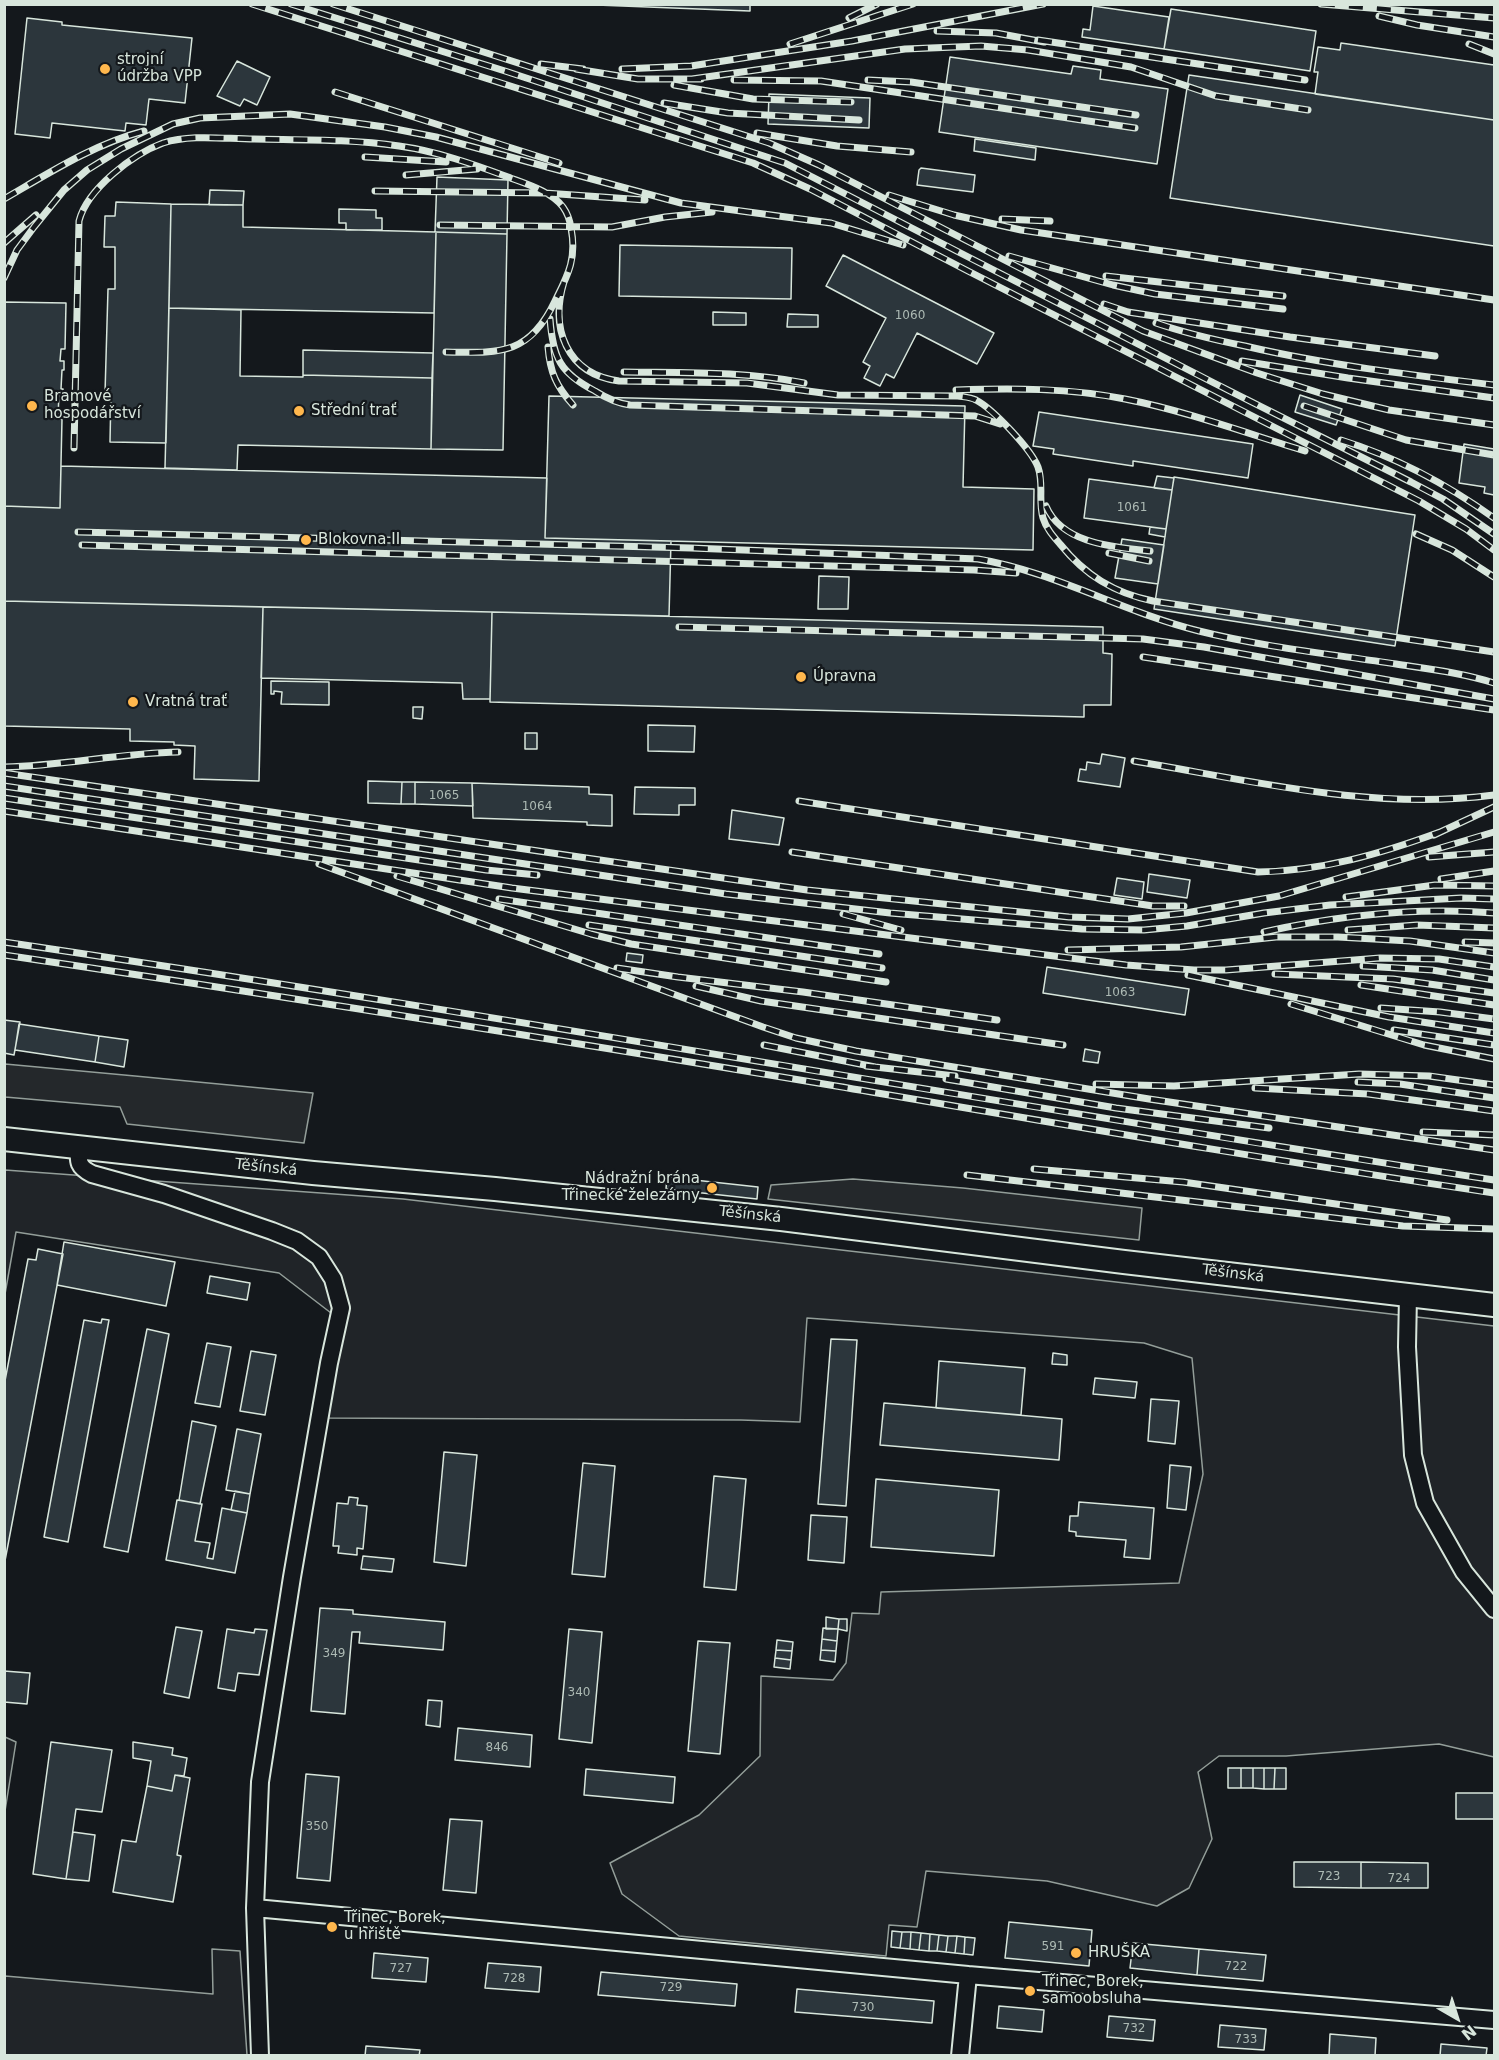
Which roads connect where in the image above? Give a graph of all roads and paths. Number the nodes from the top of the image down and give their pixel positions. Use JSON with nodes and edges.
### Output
{"nodes":[{"id":1,"x":4,"y":1139,"type":"edge"},
{"id":2,"x":79,"y":1148,"type":"junction"},
{"id":3,"x":1408,"y":1294,"type":"junction"},
{"id":4,"x":1494,"y":1305,"type":"edge"},
{"id":5,"x":1494,"y":1609,"type":"edge"},
{"id":6,"x":255,"y":1908,"type":"junction"},
{"id":7,"x":968,"y":1975,"type":"junction"},
{"id":8,"x":1494,"y":2020,"type":"edge"},
{"id":9,"x":260,"y":2055,"type":"edge"},
{"id":10,"x":960,"y":2055,"type":"edge"}],
"edges":[{"from":1,"to":2,"type":"main road","name":"Těšínská"},
{"from":2,"to":3,"type":"main road","name":"Těšínská"},
{"from":2,"to":6,"type":"street"},
{"from":3,"to":4,"type":"main road","name":"Těšínská"},
{"from":3,"to":5,"type":"street"},
{"from":6,"to":7,"type":"street"},
{"from":6,"to":9,"type":"street"},
{"from":7,"to":8,"type":"street"},
{"from":7,"to":10,"type":"street"}]}
